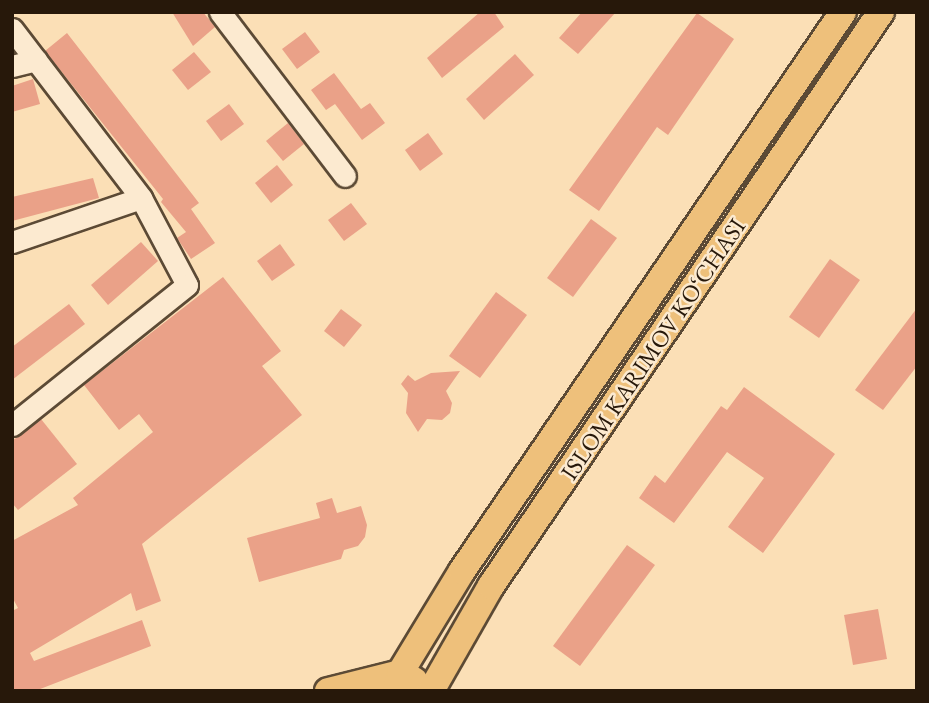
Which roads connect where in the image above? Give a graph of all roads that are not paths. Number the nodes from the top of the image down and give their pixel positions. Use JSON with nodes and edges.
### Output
{"nodes":[{"id":1,"x":220,"y":12,"type":"edge"},
{"id":2,"x":843,"y":12,"type":"edge"},
{"id":3,"x":881,"y":12,"type":"edge"},
{"id":4,"x":12,"y":29,"type":"edge"},
{"id":5,"x":36,"y":60,"type":"junction"},
{"id":6,"x":12,"y":66,"type":"edge"},
{"id":7,"x":345,"y":176,"type":"dead end"},
{"id":8,"x":141,"y":198,"type":"junction"},
{"id":9,"x":12,"y":242,"type":"edge"},
{"id":10,"x":627,"y":331,"type":"junction"},
{"id":11,"x":656,"y":348,"type":"junction"},
{"id":12,"x":12,"y":425,"type":"edge"},
{"id":13,"x":398,"y":682,"type":"edge"},
{"id":14,"x":431,"y":690,"type":"edge"},
{"id":15,"x":328,"y":691,"type":"edge"}],
"edges":[{"from":1,"to":7,"type":"street"},
{"from":2,"to":10,"type":"main road","name":"ISLOM KARIMOV KO‘CHASI"},
{"from":3,"to":11,"type":"main road","name":"ISLOM KARIMOV KO‘CHASI"},
{"from":4,"to":5,"type":"street"},
{"from":5,"to":6,"type":"street"},
{"from":5,"to":8,"type":"street"},
{"from":8,"to":9,"type":"street"},
{"from":8,"to":12,"type":"street"},
{"from":10,"to":11,"type":"main road"},
{"from":10,"to":13,"type":"main road","name":"ISLOM KARIMOV KO‘CHASI"},
{"from":11,"to":14,"type":"main road","name":"ISLOM KARIMOV KO‘CHASI"},
{"from":13,"to":14,"type":"main road"},
{"from":13,"to":15,"type":"main road"}]}
